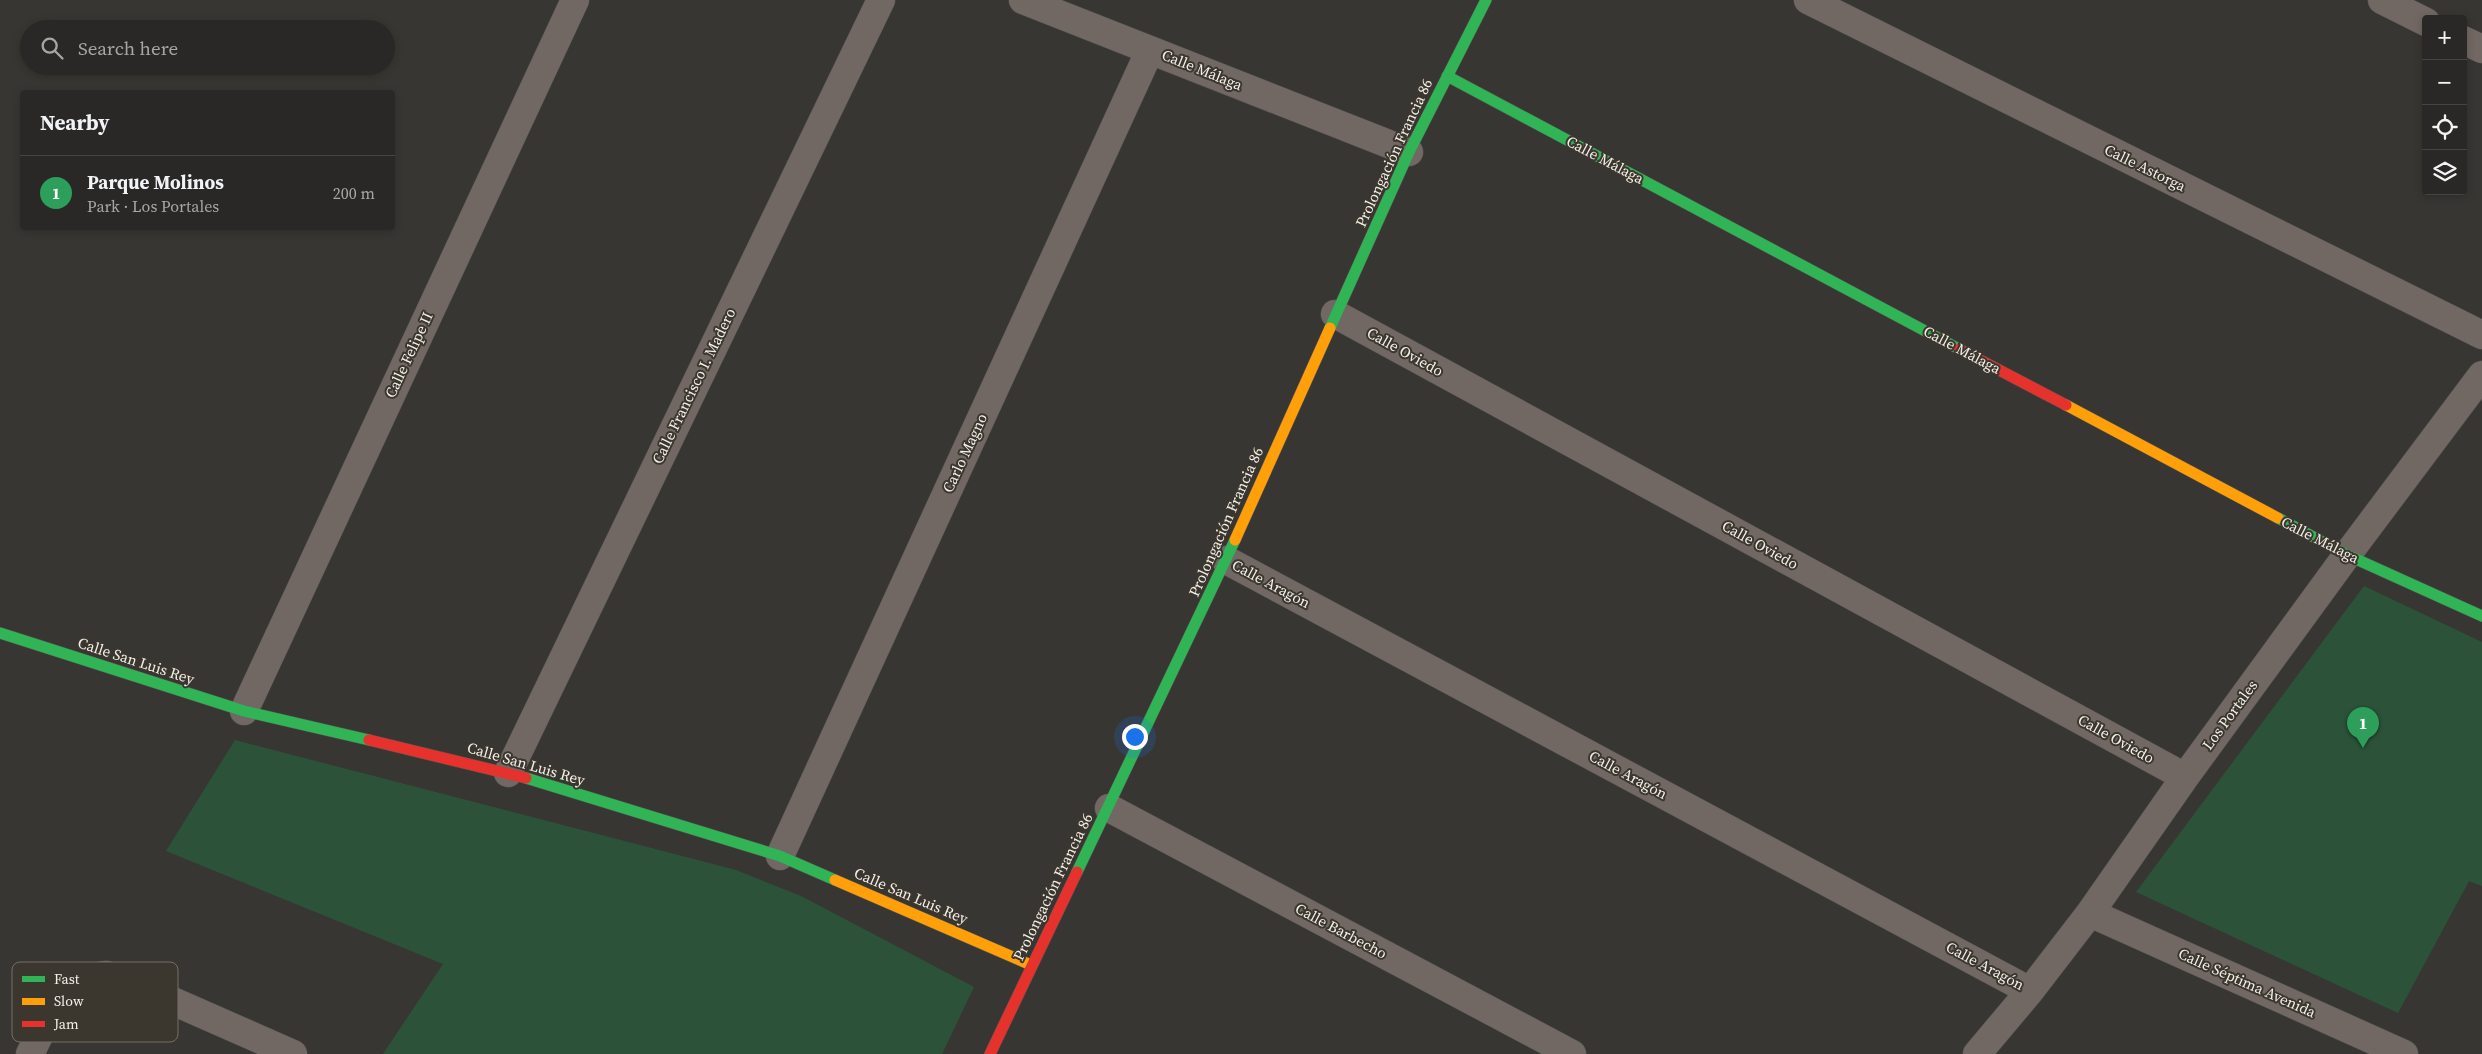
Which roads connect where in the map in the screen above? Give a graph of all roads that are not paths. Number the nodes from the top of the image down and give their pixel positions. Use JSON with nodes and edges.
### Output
{"nodes":[{"id":1,"x":575,"y":0,"type":"edge"},
{"id":2,"x":880,"y":0,"type":"edge"},
{"id":3,"x":1023,"y":0,"type":"edge"},
{"id":4,"x":1486,"y":0,"type":"edge"},
{"id":5,"x":1808,"y":0,"type":"edge"},
{"id":6,"x":2382,"y":0,"type":"edge"},
{"id":7,"x":2422,"y":20,"type":"edge"},
{"id":8,"x":2467,"y":42,"type":"edge"},
{"id":9,"x":2482,"y":49,"type":"edge"},
{"id":10,"x":1150,"y":50,"type":"junction"},
{"id":11,"x":1447,"y":76,"type":"junction"},
{"id":12,"x":1409,"y":152,"type":"junction"},
{"id":13,"x":1335,"y":314,"type":"junction"},
{"id":14,"x":2482,"y":335,"type":"edge"},
{"id":15,"x":2482,"y":375,"type":"edge"},
{"id":16,"x":2347,"y":555,"type":"junction"},
{"id":17,"x":1226,"y":560,"type":"junction"},
{"id":18,"x":2482,"y":616,"type":"edge"},
{"id":19,"x":0,"y":633,"type":"edge"},
{"id":20,"x":244,"y":711,"type":"junction"},
{"id":21,"x":508,"y":773,"type":"junction"},
{"id":22,"x":2185,"y":777,"type":"junction"},
{"id":23,"x":1109,"y":808,"type":"junction"},
{"id":24,"x":780,"y":856,"type":"junction"},
{"id":25,"x":2090,"y":912,"type":"junction"},
{"id":26,"x":1031,"y":965,"type":"junction"},
{"id":27,"x":2030,"y":990,"type":"junction"},
{"id":28,"x":178,"y":1003,"type":"edge"},
{"id":29,"x":36,"y":1042,"type":"edge"},
{"id":30,"x":30,"y":1054,"type":"edge"},
{"id":31,"x":293,"y":1054,"type":"edge"},
{"id":32,"x":990,"y":1054,"type":"edge"},
{"id":33,"x":1572,"y":1054,"type":"edge"},
{"id":34,"x":1977,"y":1054,"type":"edge"},
{"id":35,"x":2404,"y":1054,"type":"edge"}],
"edges":[{"from":1,"to":20,"type":"street","name":"Calle Felipe II"},
{"from":2,"to":21,"type":"street","name":"Calle Francisco I. Madero"},
{"from":3,"to":10,"type":"street","name":"Calle Málaga"},
{"from":4,"to":11,"type":"street","name":"Prolongación Francia 86"},
{"from":5,"to":14,"type":"street","name":"Calle Astorga"},
{"from":6,"to":7,"type":"street"},
{"from":8,"to":9,"type":"street"},
{"from":10,"to":12,"type":"street","name":"Calle Málaga"},
{"from":10,"to":24,"type":"street","name":"Carlo Magno"},
{"from":11,"to":12,"type":"street","name":"Prolongación Francia 86"},
{"from":11,"to":16,"type":"street","name":"Calle Málaga"},
{"from":12,"to":13,"type":"street","name":"Prolongación Francia 86"},
{"from":13,"to":17,"type":"street","name":"Prolongación Francia 86"},
{"from":13,"to":22,"type":"street","name":"Calle Oviedo"},
{"from":15,"to":16,"type":"street","name":"Los Portales"},
{"from":16,"to":18,"type":"street","name":"Calle Málaga"},
{"from":16,"to":22,"type":"street","name":"Los Portales"},
{"from":17,"to":23,"type":"street","name":"Prolongación Francia 86"},
{"from":17,"to":27,"type":"street","name":"Calle Aragón"},
{"from":19,"to":20,"type":"street","name":"Calle San Luis Rey"},
{"from":20,"to":21,"type":"street","name":"Calle San Luis Rey"},
{"from":21,"to":24,"type":"street","name":"Calle San Luis Rey"},
{"from":22,"to":25,"type":"street","name":"Los Portales"},
{"from":23,"to":26,"type":"street","name":"Prolongación Francia 86"},
{"from":23,"to":33,"type":"street","name":"Calle Barbecho"},
{"from":24,"to":26,"type":"street","name":"Calle San Luis Rey"},
{"from":25,"to":27,"type":"street","name":"Los Portales"},
{"from":25,"to":35,"type":"street","name":"Calle Séptima Avenida"},
{"from":26,"to":32,"type":"street","name":"Prolongación Francia 86"},
{"from":27,"to":34,"type":"street","name":"Los Portales"},
{"from":28,"to":31,"type":"street"},
{"from":29,"to":30,"type":"street"}]}
